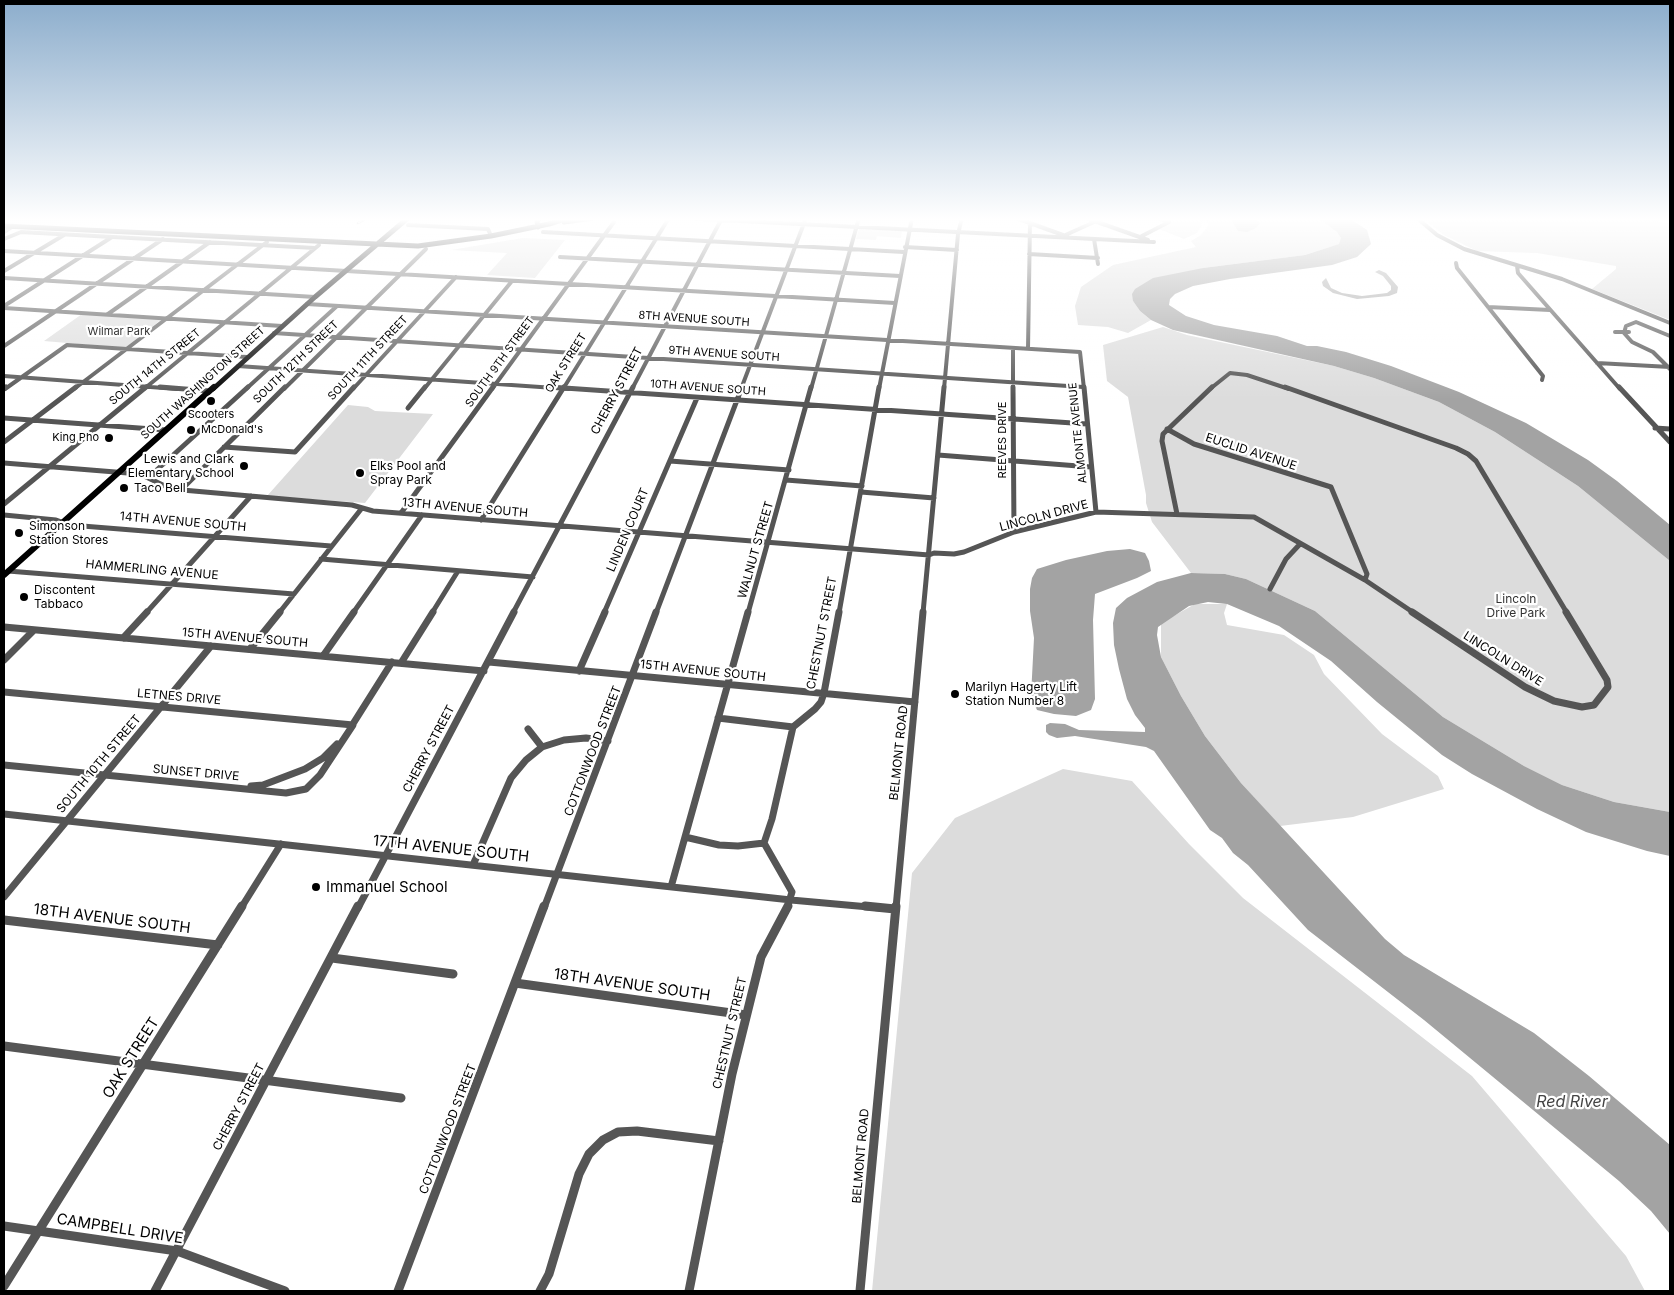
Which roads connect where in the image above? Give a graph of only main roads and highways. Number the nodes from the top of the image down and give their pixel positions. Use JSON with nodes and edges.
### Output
{"nodes":[{"id":1,"x":336,"y":278,"type":"edge"},
{"id":2,"x":6,"y":573,"type":"edge"}],
"edges":[{"from":1,"to":2,"type":"main road","name":"SOUTH WASHINGTON STREET"}]}
